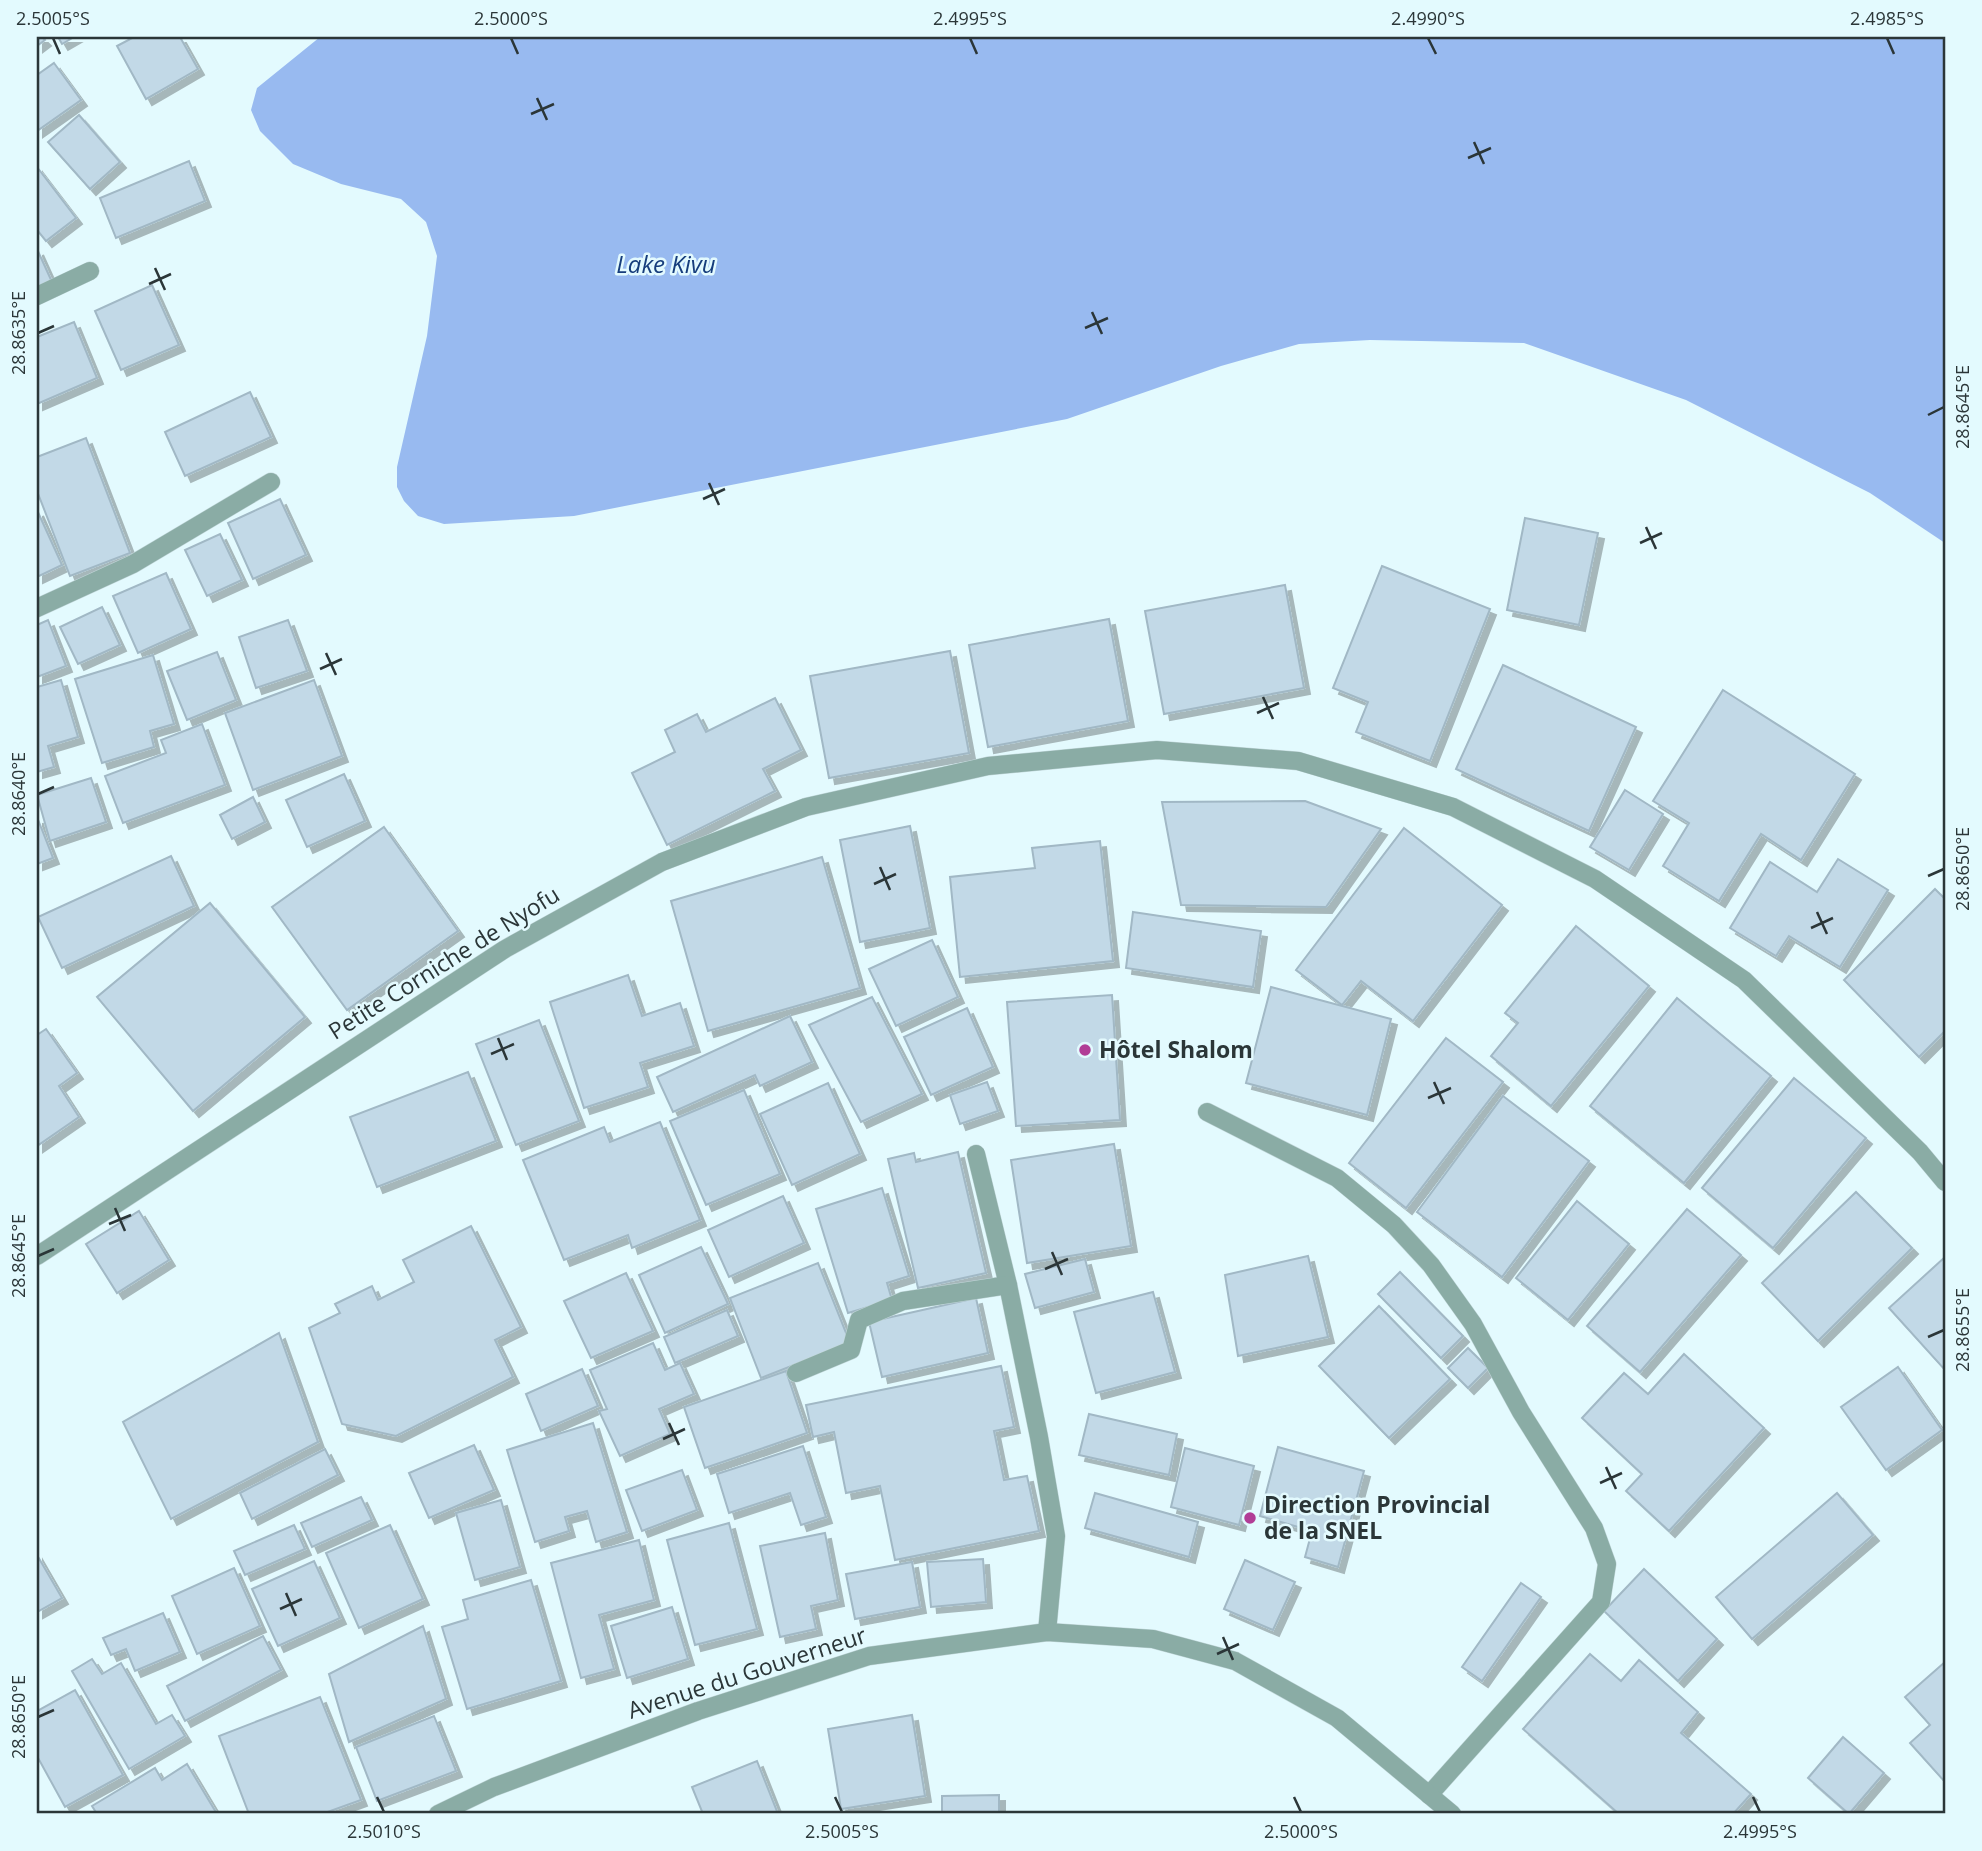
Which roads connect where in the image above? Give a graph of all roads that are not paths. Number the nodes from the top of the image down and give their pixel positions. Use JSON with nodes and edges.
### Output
{"nodes":[{"id":1,"x":90,"y":271,"type":"dead end"},
{"id":2,"x":37,"y":296,"type":"edge"},
{"id":3,"x":271,"y":482,"type":"dead end"},
{"id":4,"x":37,"y":608,"type":"edge"},
{"id":5,"x":1207,"y":1112,"type":"dead end"},
{"id":6,"x":976,"y":1154,"type":"dead end"},
{"id":7,"x":1945,"y":1182,"type":"edge"},
{"id":8,"x":37,"y":1256,"type":"edge"},
{"id":9,"x":1008,"y":1285,"type":"junction"},
{"id":10,"x":796,"y":1373,"type":"dead end"},
{"id":11,"x":1046,"y":1632,"type":"junction"},
{"id":12,"x":1429,"y":1795,"type":"junction"},
{"id":13,"x":438,"y":1814,"type":"edge"},
{"id":14,"x":1452,"y":1814,"type":"edge"}],
"edges":[{"from":1,"to":2,"type":"street"},
{"from":3,"to":4,"type":"street"},
{"from":5,"to":12,"type":"street"},
{"from":6,"to":9,"type":"street"},
{"from":7,"to":8,"type":"street","name":"Petite Corniche de Nyofu"},
{"from":9,"to":10,"type":"street"},
{"from":9,"to":11,"type":"street"},
{"from":11,"to":12,"type":"street","name":"Avenue du Gouverneur"},
{"from":11,"to":13,"type":"street","name":"Avenue du Gouverneur"},
{"from":12,"to":14,"type":"street","name":"Avenue du Gouverneur"}]}
